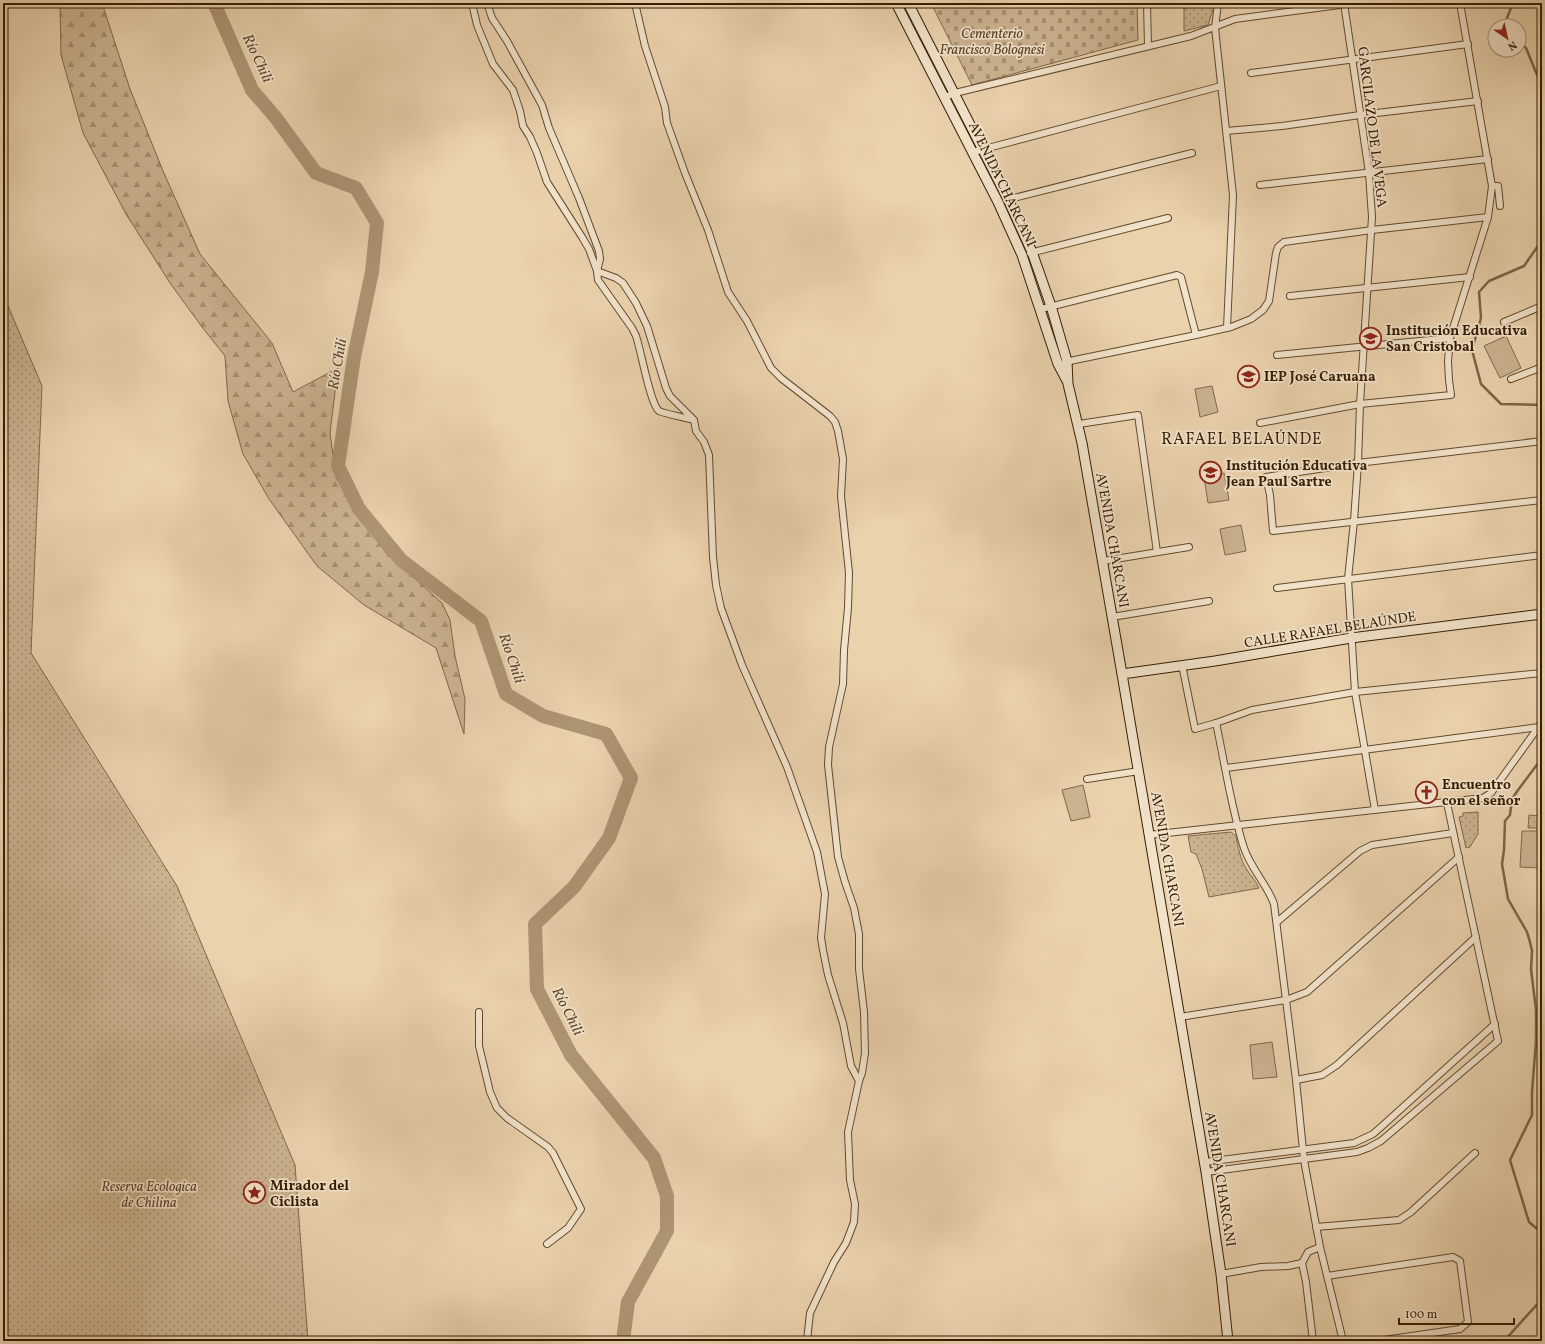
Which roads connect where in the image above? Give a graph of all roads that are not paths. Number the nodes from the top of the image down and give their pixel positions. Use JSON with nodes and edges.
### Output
{"nodes":[{"id":1,"x":472,"y":3,"type":"edge"},
{"id":2,"x":487,"y":3,"type":"edge"},
{"id":3,"x":635,"y":3,"type":"edge"},
{"id":4,"x":896,"y":3,"type":"edge"},
{"id":5,"x":908,"y":3,"type":"edge"},
{"id":6,"x":1147,"y":3,"type":"edge"},
{"id":7,"x":1218,"y":3,"type":"edge"},
{"id":8,"x":1355,"y":3,"type":"edge"},
{"id":9,"x":1460,"y":3,"type":"edge"},
{"id":10,"x":1344,"y":4,"type":"edge"},
{"id":11,"x":1215,"y":28,"type":"junction"},
{"id":12,"x":1468,"y":44,"type":"junction"},
{"id":13,"x":1148,"y":46,"type":"junction"},
{"id":14,"x":1352,"y":60,"type":"junction"},
{"id":15,"x":1251,"y":73,"type":"dead end"},
{"id":16,"x":1221,"y":86,"type":"junction"},
{"id":17,"x":955,"y":94,"type":"junction"},
{"id":18,"x":945,"y":97,"type":"junction"},
{"id":19,"x":1478,"y":101,"type":"junction"},
{"id":20,"x":1360,"y":115,"type":"junction"},
{"id":21,"x":1226,"y":131,"type":"junction"},
{"id":22,"x":983,"y":149,"type":"junction"},
{"id":23,"x":973,"y":152,"type":"junction"},
{"id":24,"x":1192,"y":153,"type":"dead end"},
{"id":25,"x":1488,"y":159,"type":"junction"},
{"id":26,"x":1369,"y":173,"type":"junction"},
{"id":27,"x":1260,"y":185,"type":"dead end"},
{"id":28,"x":1492,"y":186,"type":"junction"},
{"id":29,"x":1008,"y":199,"type":"junction"},
{"id":30,"x":998,"y":202,"type":"junction"},
{"id":31,"x":1500,"y":206,"type":"dead end"},
{"id":32,"x":1488,"y":217,"type":"junction"},
{"id":33,"x":1168,"y":218,"type":"dead end"},
{"id":34,"x":1372,"y":230,"type":"junction"},
{"id":35,"x":1032,"y":252,"type":"junction"},
{"id":36,"x":1022,"y":255,"type":"junction"},
{"id":37,"x":597,"y":271,"type":"junction"},
{"id":38,"x":1470,"y":277,"type":"junction"},
{"id":39,"x":1367,"y":288,"type":"junction"},
{"id":40,"x":1290,"y":296,"type":"dead end"},
{"id":41,"x":1051,"y":306,"type":"junction"},
{"id":42,"x":1542,"y":306,"type":"edge"},
{"id":43,"x":1040,"y":309,"type":"junction"},
{"id":44,"x":1504,"y":322,"type":"dead end"},
{"id":45,"x":1227,"y":328,"type":"junction"},
{"id":46,"x":1196,"y":335,"type":"junction"},
{"id":47,"x":1450,"y":338,"type":"junction"},
{"id":48,"x":1363,"y":347,"type":"junction"},
{"id":49,"x":1277,"y":356,"type":"dead end"},
{"id":50,"x":1062,"y":363,"type":"junction"},
{"id":51,"x":1542,"y":367,"type":"edge"},
{"id":52,"x":1511,"y":379,"type":"dead end"},
{"id":53,"x":1360,"y":404,"type":"junction"},
{"id":54,"x":694,"y":420,"type":"junction"},
{"id":55,"x":1260,"y":423,"type":"dead end"},
{"id":56,"x":1079,"y":424,"type":"junction"},
{"id":57,"x":1542,"y":441,"type":"edge"},
{"id":58,"x":1358,"y":462,"type":"junction"},
{"id":59,"x":1542,"y":500,"type":"edge"},
{"id":60,"x":1354,"y":521,"type":"junction"},
{"id":61,"x":1189,"y":547,"type":"dead end"},
{"id":62,"x":1157,"y":552,"type":"junction"},
{"id":63,"x":1542,"y":555,"type":"edge"},
{"id":64,"x":1103,"y":562,"type":"junction"},
{"id":65,"x":1348,"y":579,"type":"junction"},
{"id":66,"x":1277,"y":588,"type":"dead end"},
{"id":67,"x":1209,"y":601,"type":"dead end"},
{"id":68,"x":1542,"y":614,"type":"edge"},
{"id":69,"x":1112,"y":617,"type":"junction"},
{"id":70,"x":1351,"y":638,"type":"junction"},
{"id":71,"x":1182,"y":665,"type":"junction"},
{"id":72,"x":1542,"y":673,"type":"edge"},
{"id":73,"x":1122,"y":674,"type":"junction"},
{"id":74,"x":1355,"y":692,"type":"junction"},
{"id":75,"x":1216,"y":723,"type":"junction"},
{"id":76,"x":1541,"y":724,"type":"edge"},
{"id":77,"x":1364,"y":750,"type":"junction"},
{"id":78,"x":1226,"y":768,"type":"junction"},
{"id":79,"x":1138,"y":771,"type":"junction"},
{"id":80,"x":1086,"y":779,"type":"dead end"},
{"id":81,"x":1447,"y":803,"type":"junction"},
{"id":82,"x":1376,"y":810,"type":"junction"},
{"id":83,"x":1238,"y":825,"type":"junction"},
{"id":84,"x":1454,"y":832,"type":"junction"},
{"id":85,"x":1149,"y":835,"type":"junction"},
{"id":86,"x":1459,"y":857,"type":"junction"},
{"id":87,"x":1277,"y":922,"type":"junction"},
{"id":88,"x":1476,"y":937,"type":"junction"},
{"id":89,"x":1286,"y":1000,"type":"junction"},
{"id":90,"x":479,"y":1012,"type":"dead end"},
{"id":91,"x":1180,"y":1017,"type":"junction"},
{"id":92,"x":1495,"y":1024,"type":"junction"},
{"id":93,"x":1296,"y":1080,"type":"junction"},
{"id":94,"x":859,"y":1082,"type":"junction"},
{"id":95,"x":1303,"y":1148,"type":"junction"},
{"id":96,"x":1475,"y":1153,"type":"dead end"},
{"id":97,"x":1542,"y":1157,"type":"edge"},
{"id":98,"x":1304,"y":1160,"type":"junction"},
{"id":99,"x":1205,"y":1167,"type":"junction"},
{"id":100,"x":1541,"y":1177,"type":"dead end"},
{"id":101,"x":1316,"y":1227,"type":"junction"},
{"id":102,"x":547,"y":1244,"type":"dead end"},
{"id":103,"x":1320,"y":1247,"type":"junction"},
{"id":104,"x":1302,"y":1263,"type":"junction"},
{"id":105,"x":1221,"y":1274,"type":"junction"},
{"id":106,"x":1327,"y":1276,"type":"junction"},
{"id":107,"x":807,"y":1341,"type":"edge"},
{"id":108,"x":1228,"y":1341,"type":"edge"},
{"id":109,"x":1313,"y":1341,"type":"edge"},
{"id":110,"x":1343,"y":1341,"type":"edge"},
{"id":111,"x":1377,"y":1341,"type":"edge"}],
"edges":[{"from":1,"to":37,"type":"street"},
{"from":2,"to":37,"type":"street"},
{"from":3,"to":94,"type":"street"},
{"from":4,"to":18,"type":"main road","name":"AVENIDA CHARCANI"},
{"from":5,"to":17,"type":"main road","name":"AVENIDA CHARCANI"},
{"from":6,"to":13,"type":"street"},
{"from":7,"to":11,"type":"street"},
{"from":8,"to":10,"type":"street"},
{"from":9,"to":12,"type":"street"},
{"from":10,"to":11,"type":"street"},
{"from":10,"to":14,"type":"street","name":"GARCILAZO DE LA VEGA"},
{"from":11,"to":13,"type":"street"},
{"from":11,"to":16,"type":"street"},
{"from":12,"to":14,"type":"street"},
{"from":12,"to":19,"type":"street"},
{"from":13,"to":17,"type":"street"},
{"from":14,"to":15,"type":"street"},
{"from":14,"to":20,"type":"street","name":"GARCILAZO DE LA VEGA"},
{"from":16,"to":21,"type":"street"},
{"from":16,"to":22,"type":"street"},
{"from":17,"to":18,"type":"street"},
{"from":17,"to":22,"type":"main road","name":"AVENIDA CHARCANI"},
{"from":18,"to":23,"type":"main road","name":"AVENIDA CHARCANI"},
{"from":19,"to":20,"type":"street"},
{"from":19,"to":25,"type":"street"},
{"from":20,"to":21,"type":"street"},
{"from":20,"to":26,"type":"street","name":"GARCILAZO DE LA VEGA"},
{"from":21,"to":45,"type":"street"},
{"from":22,"to":23,"type":"street"},
{"from":22,"to":29,"type":"main road","name":"AVENIDA CHARCANI"},
{"from":23,"to":30,"type":"main road","name":"AVENIDA CHARCANI"},
{"from":24,"to":29,"type":"street"},
{"from":25,"to":26,"type":"street"},
{"from":25,"to":28,"type":"street"},
{"from":26,"to":27,"type":"street"},
{"from":26,"to":34,"type":"street","name":"GARCILAZO DE LA VEGA"},
{"from":28,"to":31,"type":"street"},
{"from":28,"to":32,"type":"street"},
{"from":29,"to":30,"type":"street"},
{"from":29,"to":35,"type":"main road","name":"AVENIDA CHARCANI"},
{"from":30,"to":36,"type":"main road","name":"AVENIDA CHARCANI"},
{"from":32,"to":34,"type":"street"},
{"from":32,"to":38,"type":"street"},
{"from":33,"to":35,"type":"street"},
{"from":34,"to":39,"type":"street","name":"GARCILAZO DE LA VEGA"},
{"from":34,"to":45,"type":"street"},
{"from":35,"to":36,"type":"street"},
{"from":35,"to":41,"type":"main road","name":"AVENIDA CHARCANI"},
{"from":36,"to":43,"type":"main road","name":"AVENIDA CHARCANI"},
{"from":37,"to":54,"type":"street"},
{"from":37,"to":54,"type":"street"},
{"from":38,"to":39,"type":"street"},
{"from":38,"to":47,"type":"street"},
{"from":39,"to":40,"type":"street"},
{"from":39,"to":48,"type":"street","name":"GARCILAZO DE LA VEGA"},
{"from":41,"to":43,"type":"street"},
{"from":41,"to":46,"type":"street"},
{"from":41,"to":50,"type":"main road","name":"AVENIDA CHARCANI"},
{"from":42,"to":44,"type":"street"},
{"from":43,"to":50,"type":"main road","name":"AVENIDA CHARCANI"},
{"from":45,"to":46,"type":"street"},
{"from":46,"to":50,"type":"street"},
{"from":47,"to":48,"type":"street"},
{"from":47,"to":53,"type":"street"},
{"from":48,"to":49,"type":"street"},
{"from":48,"to":53,"type":"street","name":"GARCILAZO DE LA VEGA"},
{"from":50,"to":56,"type":"main road","name":"AVENIDA CHARCANI"},
{"from":51,"to":52,"type":"street"},
{"from":53,"to":55,"type":"street"},
{"from":53,"to":58,"type":"street","name":"GARCILAZO DE LA VEGA"},
{"from":54,"to":94,"type":"street"},
{"from":56,"to":62,"type":"street"},
{"from":56,"to":64,"type":"main road","name":"AVENIDA CHARCANI"},
{"from":57,"to":58,"type":"street"},
{"from":58,"to":60,"type":"street","name":"GARCILAZO DE LA VEGA"},
{"from":58,"to":60,"type":"street"},
{"from":59,"to":60,"type":"street"},
{"from":60,"to":65,"type":"street","name":"GARCILAZO DE LA VEGA"},
{"from":61,"to":62,"type":"street"},
{"from":62,"to":64,"type":"street"},
{"from":63,"to":65,"type":"street"},
{"from":64,"to":69,"type":"main road","name":"AVENIDA CHARCANI"},
{"from":65,"to":66,"type":"street"},
{"from":65,"to":70,"type":"street","name":"GARCILAZO DE LA VEGA"},
{"from":67,"to":69,"type":"street"},
{"from":68,"to":70,"type":"main road","name":"CALLE RAFAEL BELAÚNDE"},
{"from":69,"to":73,"type":"main road","name":"AVENIDA CHARCANI"},
{"from":70,"to":71,"type":"main road","name":"CALLE RAFAEL BELAÚNDE"},
{"from":70,"to":74,"type":"street","name":"GARCILAZO DE LA VEGA"},
{"from":71,"to":73,"type":"main road","name":"CALLE RAFAEL BELAÚNDE"},
{"from":71,"to":75,"type":"street"},
{"from":72,"to":74,"type":"street"},
{"from":73,"to":79,"type":"main road","name":"AVENIDA CHARCANI"},
{"from":74,"to":75,"type":"street"},
{"from":74,"to":77,"type":"street","name":"GARCILAZO DE LA VEGA"},
{"from":75,"to":78,"type":"street"},
{"from":76,"to":77,"type":"street"},
{"from":76,"to":81,"type":"street"},
{"from":77,"to":78,"type":"street"},
{"from":77,"to":82,"type":"street","name":"GARCILAZO DE LA VEGA"},
{"from":78,"to":83,"type":"street"},
{"from":79,"to":80,"type":"street"},
{"from":79,"to":85,"type":"main road","name":"AVENIDA CHARCANI"},
{"from":81,"to":82,"type":"street"},
{"from":81,"to":84,"type":"street"},
{"from":82,"to":83,"type":"street"},
{"from":83,"to":85,"type":"street"},
{"from":83,"to":87,"type":"street"},
{"from":84,"to":86,"type":"street"},
{"from":84,"to":87,"type":"street"},
{"from":85,"to":91,"type":"main road","name":"AVENIDA CHARCANI"},
{"from":86,"to":88,"type":"street"},
{"from":86,"to":89,"type":"street"},
{"from":87,"to":89,"type":"street"},
{"from":88,"to":92,"type":"street"},
{"from":88,"to":93,"type":"street"},
{"from":89,"to":91,"type":"street"},
{"from":89,"to":93,"type":"street"},
{"from":90,"to":102,"type":"street"},
{"from":91,"to":99,"type":"main road","name":"AVENIDA CHARCANI"},
{"from":92,"to":95,"type":"street"},
{"from":92,"to":98,"type":"street"},
{"from":93,"to":95,"type":"street"},
{"from":94,"to":107,"type":"street"},
{"from":95,"to":98,"type":"street"},
{"from":95,"to":99,"type":"street"},
{"from":96,"to":101,"type":"street"},
{"from":97,"to":100,"type":"street"},
{"from":98,"to":99,"type":"street"},
{"from":98,"to":101,"type":"street"},
{"from":99,"to":105,"type":"main road","name":"AVENIDA CHARCANI"},
{"from":101,"to":103,"type":"street"},
{"from":103,"to":104,"type":"street"},
{"from":103,"to":106,"type":"street"},
{"from":104,"to":105,"type":"street"},
{"from":104,"to":109,"type":"street"},
{"from":105,"to":108,"type":"main road","name":"AVENIDA CHARCANI"},
{"from":106,"to":110,"type":"street"},
{"from":106,"to":111,"type":"street"}]}
